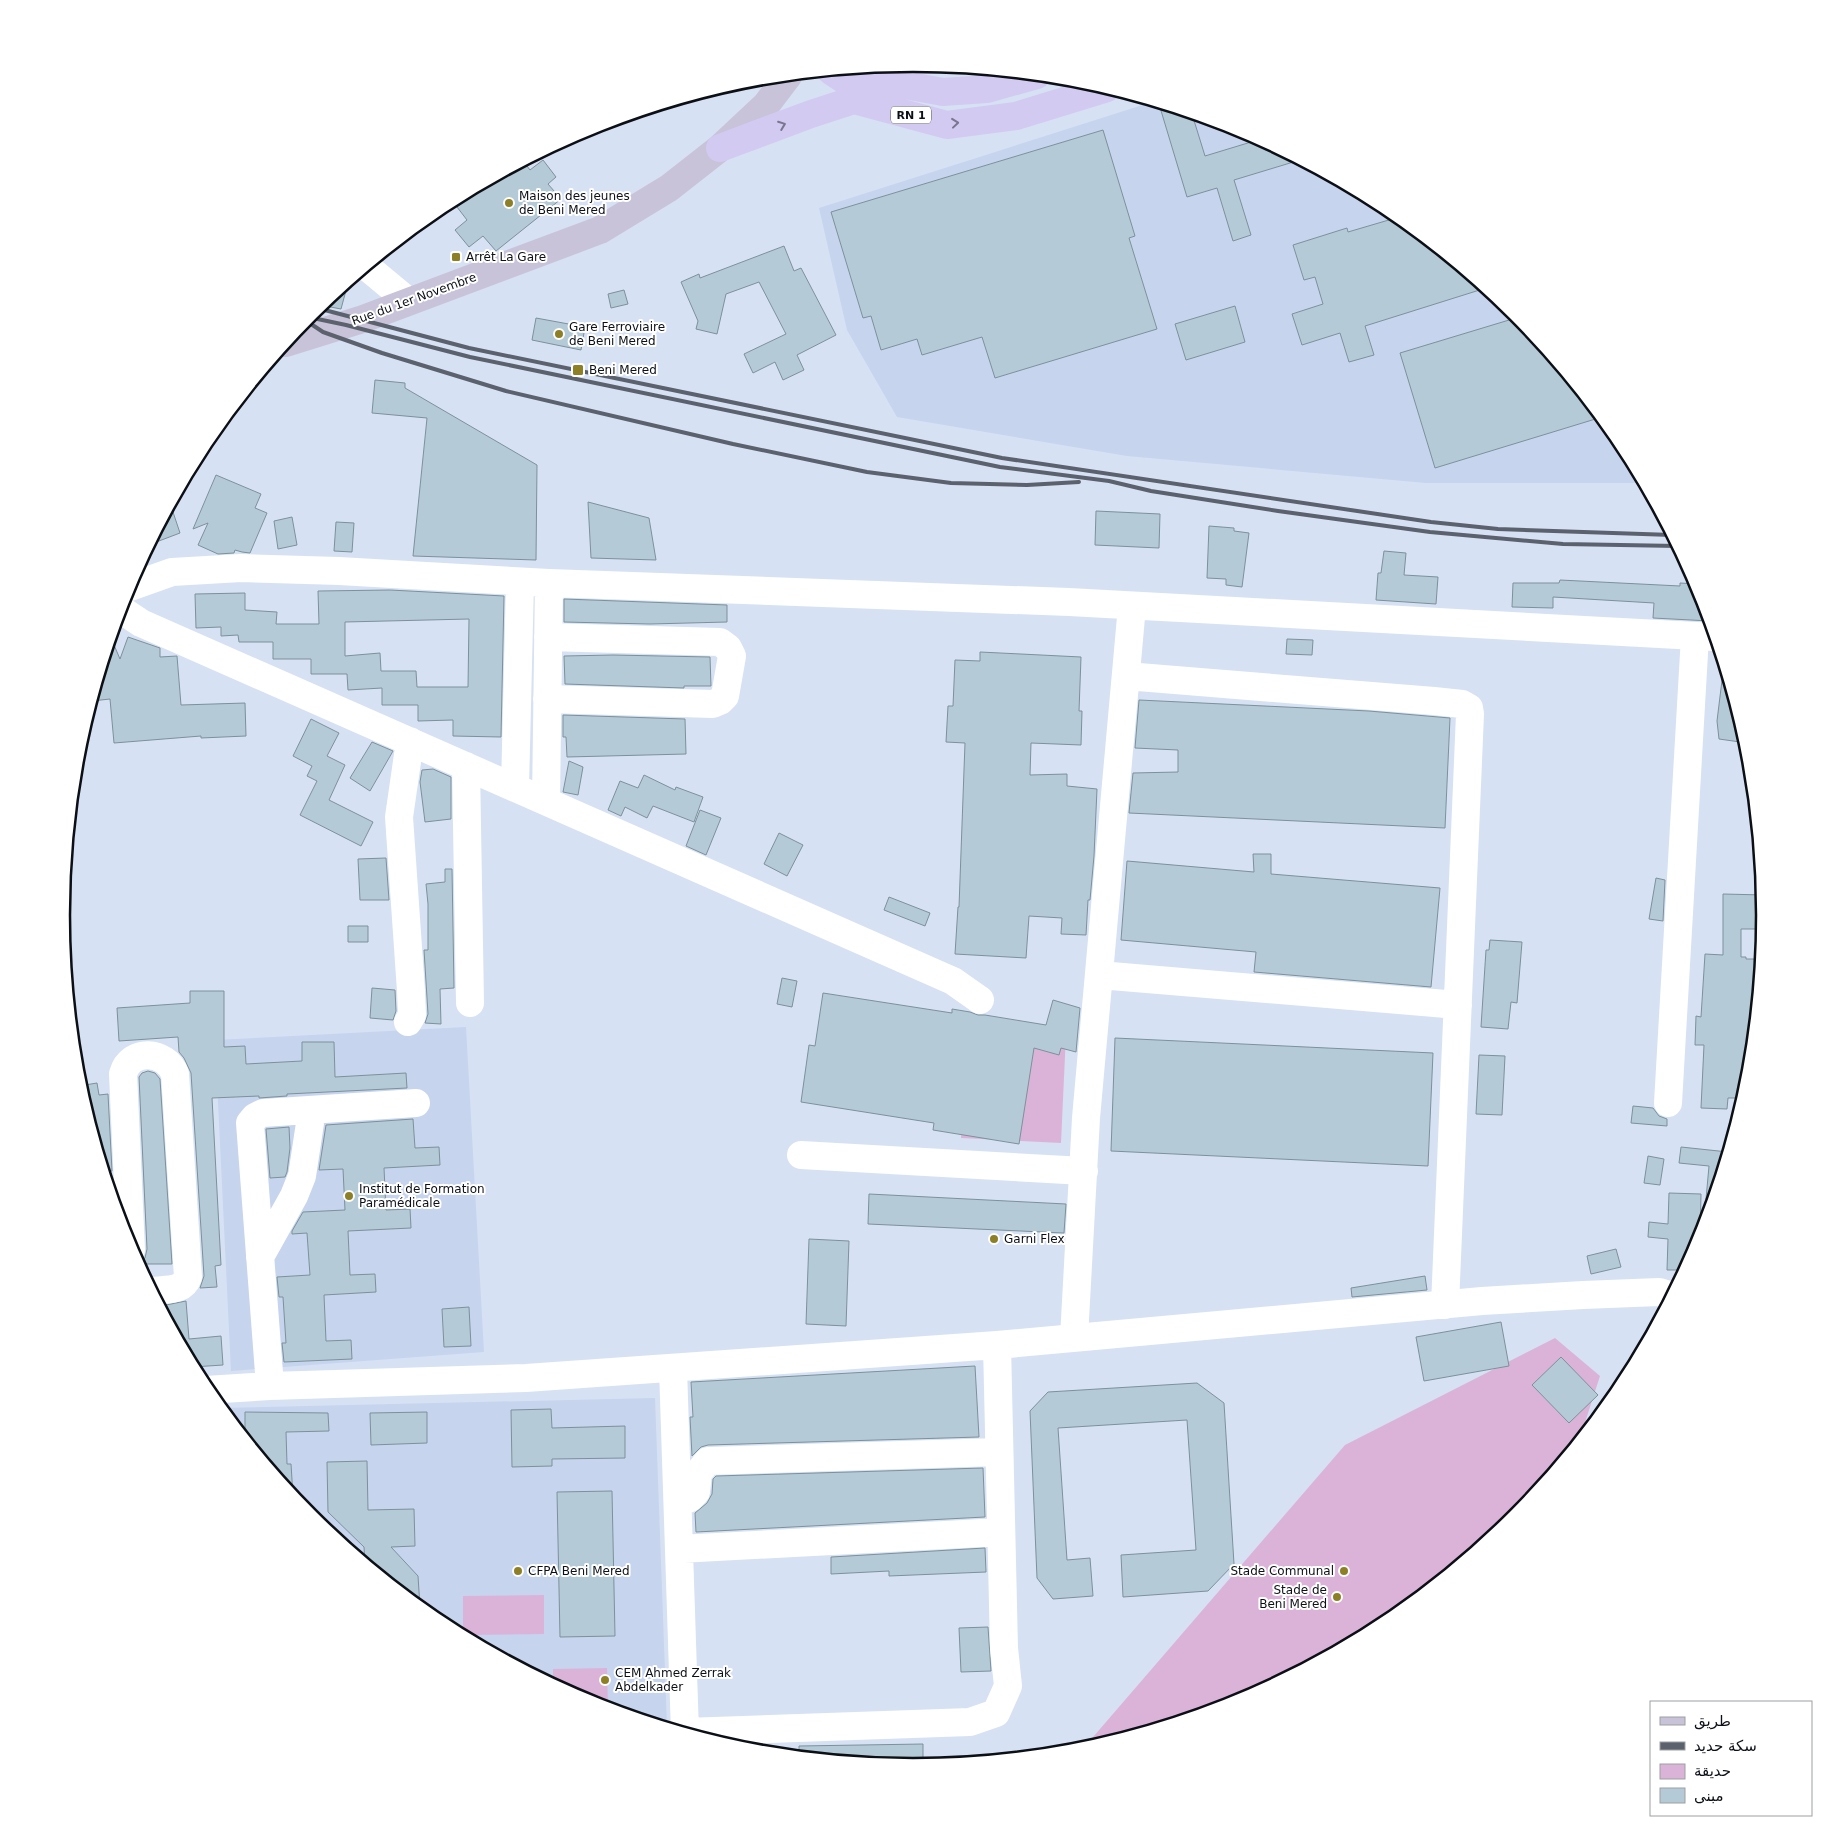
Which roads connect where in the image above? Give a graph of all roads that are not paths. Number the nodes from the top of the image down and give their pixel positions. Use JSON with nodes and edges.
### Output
{"nodes":[{"id":1,"x":882,"y":73,"type":"edge"},
{"id":2,"x":838,"y":76,"type":"edge"},
{"id":3,"x":1023,"y":79,"type":"edge"},
{"id":4,"x":783,"y":82,"type":"edge"},
{"id":5,"x":1094,"y":92,"type":"edge"},
{"id":6,"x":888,"y":109,"type":"junction"},
{"id":7,"x":720,"y":148,"type":"junction"},
{"id":8,"x":371,"y":270,"type":"edge"},
{"id":9,"x":408,"y":301,"type":"junction"},
{"id":10,"x":298,"y":339,"type":"edge"},
{"id":11,"x":520,"y":582,"type":"junction"},
{"id":12,"x":549,"y":583,"type":"junction"},
{"id":13,"x":138,"y":584,"type":"edge"},
{"id":14,"x":1132,"y":606,"type":"junction"},
{"id":15,"x":126,"y":613,"type":"edge"},
{"id":16,"x":1705,"y":636,"type":"edge"},
{"id":17,"x":548,"y":637,"type":"junction"},
{"id":18,"x":1126,"y":676,"type":"junction"},
{"id":19,"x":547,"y":699,"type":"junction"},
{"id":20,"x":410,"y":741,"type":"junction"},
{"id":21,"x":466,"y":766,"type":"junction"},
{"id":22,"x":515,"y":788,"type":"junction"},
{"id":23,"x":546,"y":801,"type":"junction"},
{"id":24,"x":1099,"y":975,"type":"junction"},
{"id":25,"x":980,"y":1000,"type":"dead end"},
{"id":26,"x":470,"y":1003,"type":"dead end"},
{"id":27,"x":1458,"y":1004,"type":"junction"},
{"id":28,"x":408,"y":1022,"type":"dead end"},
{"id":29,"x":416,"y":1103,"type":"dead end"},
{"id":30,"x":1668,"y":1103,"type":"dead end"},
{"id":31,"x":312,"y":1110,"type":"junction"},
{"id":32,"x":801,"y":1155,"type":"dead end"},
{"id":33,"x":1084,"y":1171,"type":"junction"},
{"id":34,"x":130,"y":1227,"type":"edge"},
{"id":35,"x":260,"y":1257,"type":"junction"},
{"id":36,"x":158,"y":1290,"type":"edge"},
{"id":37,"x":1667,"y":1294,"type":"edge"},
{"id":38,"x":1445,"y":1305,"type":"junction"},
{"id":39,"x":1074,"y":1338,"type":"junction"},
{"id":40,"x":997,"y":1345,"type":"junction"},
{"id":41,"x":673,"y":1368,"type":"junction"},
{"id":42,"x":270,"y":1386,"type":"junction"},
{"id":43,"x":216,"y":1389,"type":"edge"},
{"id":44,"x":1000,"y":1452,"type":"junction"},
{"id":45,"x":678,"y":1503,"type":"junction"},
{"id":46,"x":1001,"y":1532,"type":"junction"},
{"id":47,"x":679,"y":1549,"type":"junction"},
{"id":48,"x":685,"y":1727,"type":"edge"},
{"id":49,"x":701,"y":1731,"type":"edge"}],
"edges":[{"from":1,"to":3,"type":"highway"},
{"from":2,"to":6,"type":"highway"},
{"from":4,"to":7,"type":"main road","number":"RN 1"},
{"from":6,"to":5,"type":"highway","number":"RN 1","one_way":true},
{"from":7,"to":6,"type":"highway","number":"RN 1","one_way":true},
{"from":7,"to":9,"type":"main road","name":"Rue du 1er Novembre","number":"RN 1"},
{"from":8,"to":9,"type":"street"},
{"from":9,"to":10,"type":"main road","name":"Rue du 1er Novembre","number":"RN 1"},
{"from":11,"to":12,"type":"street"},
{"from":11,"to":13,"type":"street"},
{"from":11,"to":22,"type":"street"},
{"from":12,"to":14,"type":"street"},
{"from":12,"to":17,"type":"street"},
{"from":14,"to":16,"type":"street"},
{"from":14,"to":18,"type":"street"},
{"from":15,"to":20,"type":"street"},
{"from":16,"to":30,"type":"street"},
{"from":17,"to":19,"type":"street"},
{"from":17,"to":19,"type":"street"},
{"from":18,"to":24,"type":"street"},
{"from":18,"to":27,"type":"street"},
{"from":19,"to":23,"type":"street"},
{"from":20,"to":21,"type":"street"},
{"from":20,"to":28,"type":"street"},
{"from":21,"to":22,"type":"street"},
{"from":21,"to":26,"type":"street"},
{"from":22,"to":23,"type":"street"},
{"from":23,"to":25,"type":"street"},
{"from":24,"to":27,"type":"street"},
{"from":24,"to":33,"type":"street"},
{"from":27,"to":38,"type":"street"},
{"from":29,"to":31,"type":"street"},
{"from":31,"to":35,"type":"street"},
{"from":31,"to":35,"type":"street"},
{"from":32,"to":33,"type":"street"},
{"from":33,"to":39,"type":"street"},
{"from":34,"to":36,"type":"street"},
{"from":35,"to":42,"type":"street"},
{"from":37,"to":38,"type":"street"},
{"from":38,"to":39,"type":"street"},
{"from":39,"to":40,"type":"street"},
{"from":40,"to":41,"type":"street"},
{"from":40,"to":44,"type":"street"},
{"from":41,"to":42,"type":"street"},
{"from":41,"to":45,"type":"street"},
{"from":42,"to":43,"type":"street"},
{"from":44,"to":45,"type":"street"},
{"from":44,"to":46,"type":"street"},
{"from":45,"to":47,"type":"street"},
{"from":46,"to":47,"type":"street"},
{"from":46,"to":49,"type":"street"},
{"from":47,"to":48,"type":"street"}]}
